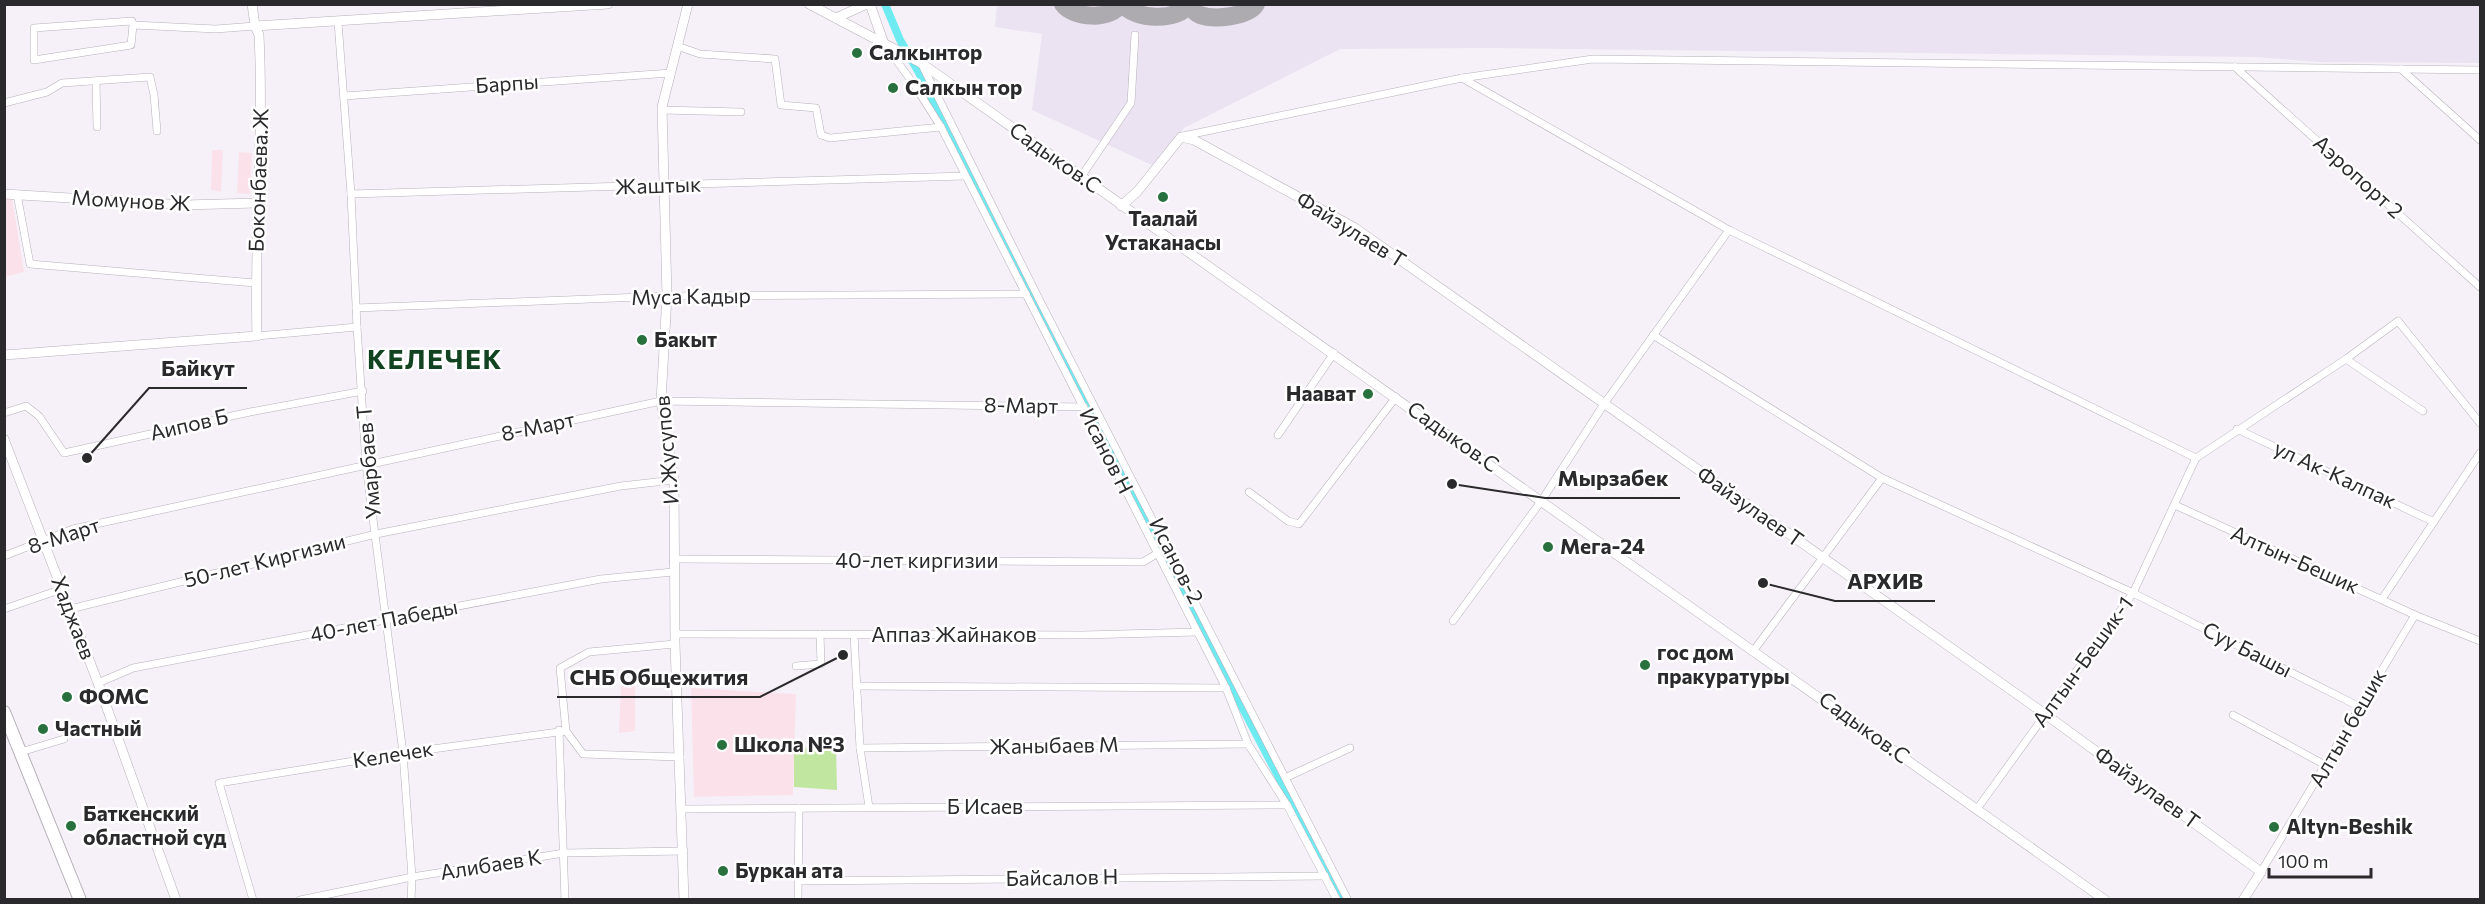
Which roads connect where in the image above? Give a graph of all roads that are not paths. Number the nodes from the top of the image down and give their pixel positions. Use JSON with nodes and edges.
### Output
{"nodes":[{"id":1,"x":252,"y":4,"type":"edge"},
{"id":2,"x":608,"y":4,"type":"edge"},
{"id":3,"x":688,"y":4,"type":"edge"},
{"id":4,"x":809,"y":4,"type":"edge"},
{"id":5,"x":869,"y":4,"type":"edge"},
{"id":6,"x":836,"y":18,"type":"junction"},
{"id":7,"x":338,"y":22,"type":"junction"},
{"id":8,"x":133,"y":25,"type":"junction"},
{"id":9,"x":255,"y":26,"type":"junction"},
{"id":10,"x":1135,"y":35,"type":"dead end"},
{"id":11,"x":677,"y":46,"type":"junction"},
{"id":12,"x":888,"y":46,"type":"junction"},
{"id":13,"x":919,"y":61,"type":"junction"},
{"id":14,"x":2235,"y":67,"type":"junction"},
{"id":15,"x":2401,"y":69,"type":"junction"},
{"id":16,"x":2481,"y":70,"type":"edge"},
{"id":17,"x":671,"y":73,"type":"junction"},
{"id":18,"x":1462,"y":78,"type":"junction"},
{"id":19,"x":96,"y":81,"type":"junction"},
{"id":20,"x":344,"y":96,"type":"junction"},
{"id":21,"x":4,"y":103,"type":"edge"},
{"id":22,"x":662,"y":110,"type":"junction"},
{"id":23,"x":741,"y":112,"type":"dead end"},
{"id":24,"x":97,"y":127,"type":"dead end"},
{"id":25,"x":941,"y":128,"type":"junction"},
{"id":26,"x":157,"y":131,"type":"dead end"},
{"id":27,"x":1181,"y":137,"type":"junction"},
{"id":28,"x":2481,"y":140,"type":"edge"},
{"id":29,"x":965,"y":176,"type":"junction"},
{"id":30,"x":1081,"y":177,"type":"junction"},
{"id":31,"x":664,"y":186,"type":"junction"},
{"id":32,"x":4,"y":194,"type":"edge"},
{"id":33,"x":17,"y":194,"type":"junction"},
{"id":34,"x":351,"y":194,"type":"junction"},
{"id":35,"x":258,"y":203,"type":"junction"},
{"id":36,"x":1121,"y":206,"type":"junction"},
{"id":37,"x":1729,"y":230,"type":"junction"},
{"id":38,"x":255,"y":283,"type":"junction"},
{"id":39,"x":2481,"y":287,"type":"edge"},
{"id":40,"x":1026,"y":294,"type":"junction"},
{"id":41,"x":667,"y":296,"type":"junction"},
{"id":42,"x":356,"y":308,"type":"junction"},
{"id":43,"x":357,"y":327,"type":"junction"},
{"id":44,"x":1653,"y":335,"type":"junction"},
{"id":45,"x":257,"y":336,"type":"junction"},
{"id":46,"x":1334,"y":353,"type":"junction"},
{"id":47,"x":4,"y":355,"type":"edge"},
{"id":48,"x":2346,"y":358,"type":"junction"},
{"id":49,"x":363,"y":391,"type":"junction"},
{"id":50,"x":1396,"y":397,"type":"junction"},
{"id":51,"x":661,"y":400,"type":"junction"},
{"id":52,"x":1604,"y":404,"type":"junction"},
{"id":53,"x":1084,"y":407,"type":"junction"},
{"id":54,"x":2423,"y":411,"type":"dead end"},
{"id":55,"x":4,"y":413,"type":"edge"},
{"id":56,"x":2481,"y":423,"type":"edge"},
{"id":57,"x":2237,"y":429,"type":"junction"},
{"id":58,"x":1278,"y":435,"type":"dead end"},
{"id":59,"x":4,"y":439,"type":"edge"},
{"id":60,"x":2481,"y":453,"type":"edge"},
{"id":61,"x":2196,"y":458,"type":"junction"},
{"id":62,"x":366,"y":464,"type":"junction"},
{"id":63,"x":1882,"y":478,"type":"junction"},
{"id":64,"x":674,"y":480,"type":"junction"},
{"id":65,"x":1249,"y":492,"type":"dead end"},
{"id":66,"x":1542,"y":500,"type":"junction"},
{"id":67,"x":2175,"y":506,"type":"junction"},
{"id":68,"x":2434,"y":522,"type":"junction"},
{"id":69,"x":376,"y":534,"type":"junction"},
{"id":70,"x":44,"y":541,"type":"junction"},
{"id":71,"x":1158,"y":553,"type":"junction"},
{"id":72,"x":4,"y":556,"type":"edge"},
{"id":73,"x":673,"y":559,"type":"junction"},
{"id":74,"x":1824,"y":559,"type":"junction"},
{"id":75,"x":673,"y":572,"type":"junction"},
{"id":76,"x":62,"y":589,"type":"junction"},
{"id":77,"x":2133,"y":593,"type":"junction"},
{"id":78,"x":2382,"y":599,"type":"junction"},
{"id":79,"x":4,"y":609,"type":"edge"},
{"id":80,"x":70,"y":609,"type":"junction"},
{"id":81,"x":2415,"y":615,"type":"junction"},
{"id":82,"x":387,"y":621,"type":"junction"},
{"id":83,"x":1453,"y":621,"type":"dead end"},
{"id":84,"x":1197,"y":632,"type":"junction"},
{"id":85,"x":820,"y":634,"type":"junction"},
{"id":86,"x":854,"y":634,"type":"junction"},
{"id":87,"x":675,"y":639,"type":"junction"},
{"id":88,"x":2481,"y":641,"type":"edge"},
{"id":89,"x":1754,"y":650,"type":"junction"},
{"id":90,"x":796,"y":666,"type":"dead end"},
{"id":91,"x":98,"y":684,"type":"junction"},
{"id":92,"x":856,"y":686,"type":"junction"},
{"id":93,"x":1226,"y":688,"type":"junction"},
{"id":94,"x":2360,"y":707,"type":"junction"},
{"id":95,"x":4,"y":712,"type":"edge"},
{"id":96,"x":2045,"y":714,"type":"junction"},
{"id":97,"x":2233,"y":715,"type":"dead end"},
{"id":98,"x":563,"y":731,"type":"junction"},
{"id":99,"x":64,"y":739,"type":"dead end"},
{"id":100,"x":1248,"y":744,"type":"junction"},
{"id":101,"x":860,"y":748,"type":"junction"},
{"id":102,"x":1350,"y":748,"type":"dead end"},
{"id":103,"x":21,"y":752,"type":"junction"},
{"id":104,"x":403,"y":753,"type":"junction"},
{"id":105,"x":681,"y":757,"type":"junction"},
{"id":106,"x":2327,"y":766,"type":"junction"},
{"id":107,"x":1287,"y":777,"type":"junction"},
{"id":108,"x":1287,"y":805,"type":"junction"},
{"id":109,"x":870,"y":807,"type":"junction"},
{"id":110,"x":799,"y":808,"type":"junction"},
{"id":111,"x":682,"y":809,"type":"junction"},
{"id":112,"x":1977,"y":809,"type":"junction"},
{"id":113,"x":684,"y":851,"type":"junction"},
{"id":114,"x":564,"y":853,"type":"junction"},
{"id":115,"x":2261,"y":872,"type":"junction"},
{"id":116,"x":1325,"y":876,"type":"junction"},
{"id":117,"x":412,"y":877,"type":"junction"},
{"id":118,"x":799,"y":881,"type":"junction"},
{"id":119,"x":80,"y":900,"type":"edge"},
{"id":120,"x":176,"y":900,"type":"edge"},
{"id":121,"x":253,"y":900,"type":"edge"},
{"id":122,"x":300,"y":900,"type":"edge"},
{"id":123,"x":411,"y":900,"type":"edge"},
{"id":124,"x":565,"y":900,"type":"edge"},
{"id":125,"x":684,"y":900,"type":"edge"},
{"id":126,"x":798,"y":900,"type":"edge"},
{"id":127,"x":1337,"y":900,"type":"edge"},
{"id":128,"x":1348,"y":900,"type":"edge"},
{"id":129,"x":2105,"y":900,"type":"edge"},
{"id":130,"x":2243,"y":900,"type":"edge"}],
"edges":[{"from":1,"to":9,"type":"street","name":"Боконбаева.Ж"},
{"from":2,"to":7,"type":"street"},
{"from":3,"to":11,"type":"street","name":"И.Жусупов"},
{"from":4,"to":6,"type":"street"},
{"from":5,"to":6,"type":"street"},
{"from":5,"to":12,"type":"street","name":"Исанов Н"},
{"from":6,"to":12,"type":"street"},
{"from":7,"to":9,"type":"street"},
{"from":7,"to":20,"type":"street","name":"Умарбаев Т"},
{"from":8,"to":8,"type":"street"},
{"from":8,"to":9,"type":"street"},
{"from":9,"to":35,"type":"street","name":"Боконбаева.Ж"},
{"from":10,"to":30,"type":"street"},
{"from":11,"to":17,"type":"street","name":"И.Жусупов"},
{"from":11,"to":25,"type":"street"},
{"from":12,"to":13,"type":"street","name":"Садыков.С"},
{"from":12,"to":25,"type":"street","name":"Исанов Н"},
{"from":13,"to":30,"type":"street","name":"Садыков.С"},
{"from":13,"to":107,"type":"street","name":"Исанов-2"},
{"from":14,"to":15,"type":"street"},
{"from":14,"to":18,"type":"street"},
{"from":14,"to":39,"type":"street","name":"Аэропорт 2"},
{"from":15,"to":16,"type":"street"},
{"from":15,"to":28,"type":"street"},
{"from":17,"to":20,"type":"street","name":"Барпы"},
{"from":17,"to":22,"type":"street","name":"И.Жусупов"},
{"from":18,"to":27,"type":"street"},
{"from":18,"to":37,"type":"street"},
{"from":19,"to":21,"type":"street"},
{"from":19,"to":24,"type":"street"},
{"from":19,"to":26,"type":"street"},
{"from":20,"to":34,"type":"street","name":"Умарбаев Т"},
{"from":22,"to":23,"type":"street"},
{"from":22,"to":31,"type":"street","name":"И.Жусупов"},
{"from":25,"to":29,"type":"street","name":"Исанов Н"},
{"from":27,"to":36,"type":"street"},
{"from":27,"to":52,"type":"street","name":"Файзулаев Т"},
{"from":29,"to":31,"type":"street","name":"Жаштык"},
{"from":29,"to":40,"type":"street","name":"Исанов Н"},
{"from":30,"to":36,"type":"street","name":"Садыков.С"},
{"from":31,"to":34,"type":"street","name":"Жаштык"},
{"from":31,"to":41,"type":"street","name":"И.Жусупов"},
{"from":32,"to":33,"type":"street","name":"Момунов Ж"},
{"from":33,"to":35,"type":"street","name":"Момунов Ж"},
{"from":33,"to":38,"type":"street"},
{"from":34,"to":42,"type":"street","name":"Умарбаев Т"},
{"from":35,"to":38,"type":"street","name":"Боконбаева.Ж"},
{"from":36,"to":46,"type":"street","name":"Садыков.С"},
{"from":37,"to":44,"type":"street"},
{"from":37,"to":61,"type":"street"},
{"from":38,"to":45,"type":"street","name":"Боконбаева.Ж"},
{"from":40,"to":41,"type":"street","name":"Муса Кадыр"},
{"from":40,"to":53,"type":"street","name":"Исанов Н"},
{"from":41,"to":42,"type":"street","name":"Муса Кадыр"},
{"from":41,"to":51,"type":"street","name":"И.Жусупов"},
{"from":42,"to":43,"type":"street","name":"Умарбаев Т"},
{"from":43,"to":45,"type":"street"},
{"from":43,"to":49,"type":"street","name":"Умарбаев Т"},
{"from":44,"to":52,"type":"street"},
{"from":44,"to":63,"type":"street","name":"Суу Башы"},
{"from":45,"to":47,"type":"street"},
{"from":46,"to":50,"type":"street","name":"Садыков.С"},
{"from":46,"to":58,"type":"street"},
{"from":48,"to":54,"type":"street"},
{"from":48,"to":56,"type":"street"},
{"from":48,"to":57,"type":"street"},
{"from":49,"to":55,"type":"street","name":"Аипов Б"},
{"from":49,"to":62,"type":"street","name":"Умарбаев Т"},
{"from":50,"to":65,"type":"street"},
{"from":50,"to":66,"type":"street","name":"Садыков.С"},
{"from":51,"to":53,"type":"street","name":"8-Март"},
{"from":51,"to":62,"type":"street","name":"8-Март"},
{"from":51,"to":64,"type":"street","name":"И.Жусупов"},
{"from":52,"to":66,"type":"street"},
{"from":52,"to":74,"type":"street","name":"Файзулаев Т"},
{"from":53,"to":71,"type":"street","name":"Исанов Н"},
{"from":57,"to":61,"type":"street"},
{"from":57,"to":68,"type":"street","name":"ул Ак-Калпак"},
{"from":59,"to":70,"type":"street","name":"Хаджаев"},
{"from":60,"to":68,"type":"street"},
{"from":61,"to":67,"type":"street","name":"Алтын-Бешик-1"},
{"from":62,"to":69,"type":"street","name":"Умарбаев Т"},
{"from":62,"to":70,"type":"street","name":"8-Март"},
{"from":63,"to":74,"type":"street"},
{"from":63,"to":77,"type":"street","name":"Суу Башы"},
{"from":64,"to":69,"type":"street","name":"50-лет Киргизии"},
{"from":64,"to":73,"type":"street","name":"И.Жусупов"},
{"from":66,"to":83,"type":"street"},
{"from":66,"to":89,"type":"street","name":"Садыков.С"},
{"from":67,"to":77,"type":"street","name":"Алтын-Бешик-1"},
{"from":67,"to":78,"type":"street","name":"Алтын-Бешик"},
{"from":68,"to":78,"type":"street"},
{"from":69,"to":80,"type":"street","name":"50-лет Киргизии"},
{"from":69,"to":82,"type":"street","name":"Умарбаев Т"},
{"from":70,"to":72,"type":"street","name":"8-Март"},
{"from":70,"to":76,"type":"street","name":"Хаджаев"},
{"from":71,"to":73,"type":"street","name":"40-лет киргизии"},
{"from":71,"to":84,"type":"street","name":"Исанов Н"},
{"from":73,"to":75,"type":"street","name":"И.Жусупов"},
{"from":74,"to":89,"type":"street"},
{"from":74,"to":96,"type":"street","name":"Файзулаев Т"},
{"from":75,"to":82,"type":"street","name":"40-лет Пабеды"},
{"from":75,"to":87,"type":"street","name":"И.Жусупов"},
{"from":76,"to":79,"type":"street"},
{"from":76,"to":80,"type":"street","name":"Хаджаев"},
{"from":77,"to":94,"type":"street","name":"Суу Башы"},
{"from":77,"to":96,"type":"street","name":"Алтын-Бешик-1"},
{"from":78,"to":81,"type":"street","name":"Алтын-Бешик"},
{"from":80,"to":91,"type":"street","name":"Хаджаев"},
{"from":81,"to":88,"type":"street","name":"Алтын-Бешик"},
{"from":81,"to":94,"type":"street","name":"Алтын бешик"},
{"from":82,"to":91,"type":"street","name":"40-лет Пабеды"},
{"from":82,"to":104,"type":"street","name":"Умарбаев Т"},
{"from":84,"to":86,"type":"street","name":"Аппаз Жайнаков"},
{"from":84,"to":93,"type":"street","name":"Исанов Н"},
{"from":85,"to":86,"type":"street","name":"Аппаз Жайнаков"},
{"from":85,"to":87,"type":"street","name":"Аппаз Жайнаков"},
{"from":85,"to":90,"type":"street"},
{"from":86,"to":92,"type":"street"},
{"from":87,"to":98,"type":"street","name":"Аппаз Жайнаков"},
{"from":87,"to":105,"type":"street","name":"И.Жусупов"},
{"from":89,"to":112,"type":"street","name":"Садыков.С"},
{"from":91,"to":120,"type":"street","name":"Хаджаев"},
{"from":92,"to":93,"type":"street"},
{"from":92,"to":101,"type":"street"},
{"from":93,"to":100,"type":"street","name":"Исанов Н"},
{"from":94,"to":106,"type":"street","name":"Алтын бешик"},
{"from":95,"to":103,"type":"highway"},
{"from":96,"to":112,"type":"street","name":"Алтын-Бешик-1"},
{"from":96,"to":115,"type":"street","name":"Файзулаев Т"},
{"from":97,"to":106,"type":"street"},
{"from":98,"to":104,"type":"street","name":"Келечек"},
{"from":98,"to":105,"type":"street"},
{"from":98,"to":114,"type":"street"},
{"from":99,"to":103,"type":"street"},
{"from":100,"to":101,"type":"street","name":"Жаныбаев М"},
{"from":100,"to":108,"type":"street","name":"Исанов Н"},
{"from":101,"to":109,"type":"street"},
{"from":102,"to":107,"type":"street"},
{"from":103,"to":119,"type":"highway"},
{"from":104,"to":117,"type":"street","name":"Умарбаев Т"},
{"from":104,"to":121,"type":"street","name":"Келечек"},
{"from":105,"to":111,"type":"street","name":"И.Жусупов"},
{"from":106,"to":115,"type":"street","name":"Алтын бешик"},
{"from":107,"to":128,"type":"street","name":"Исанов-2"},
{"from":108,"to":109,"type":"street","name":"Б Исаев"},
{"from":108,"to":116,"type":"street","name":"Исанов Н"},
{"from":109,"to":110,"type":"street","name":"Б Исаев"},
{"from":110,"to":111,"type":"street","name":"Б Исаев"},
{"from":110,"to":118,"type":"street"},
{"from":111,"to":113,"type":"street","name":"И.Жусупов"},
{"from":112,"to":129,"type":"street","name":"Садыков.С"},
{"from":113,"to":114,"type":"street","name":"Алибаев К"},
{"from":113,"to":125,"type":"street","name":"И.Жусупов"},
{"from":114,"to":117,"type":"street","name":"Алибаев К"},
{"from":114,"to":124,"type":"street"},
{"from":115,"to":130,"type":"street"},
{"from":116,"to":118,"type":"street","name":"Байсалов Н"},
{"from":116,"to":127,"type":"street","name":"Исанов Н"},
{"from":117,"to":122,"type":"street","name":"Алибаев К"},
{"from":117,"to":123,"type":"street","name":"Умарбаев Т"},
{"from":118,"to":126,"type":"street"}]}
